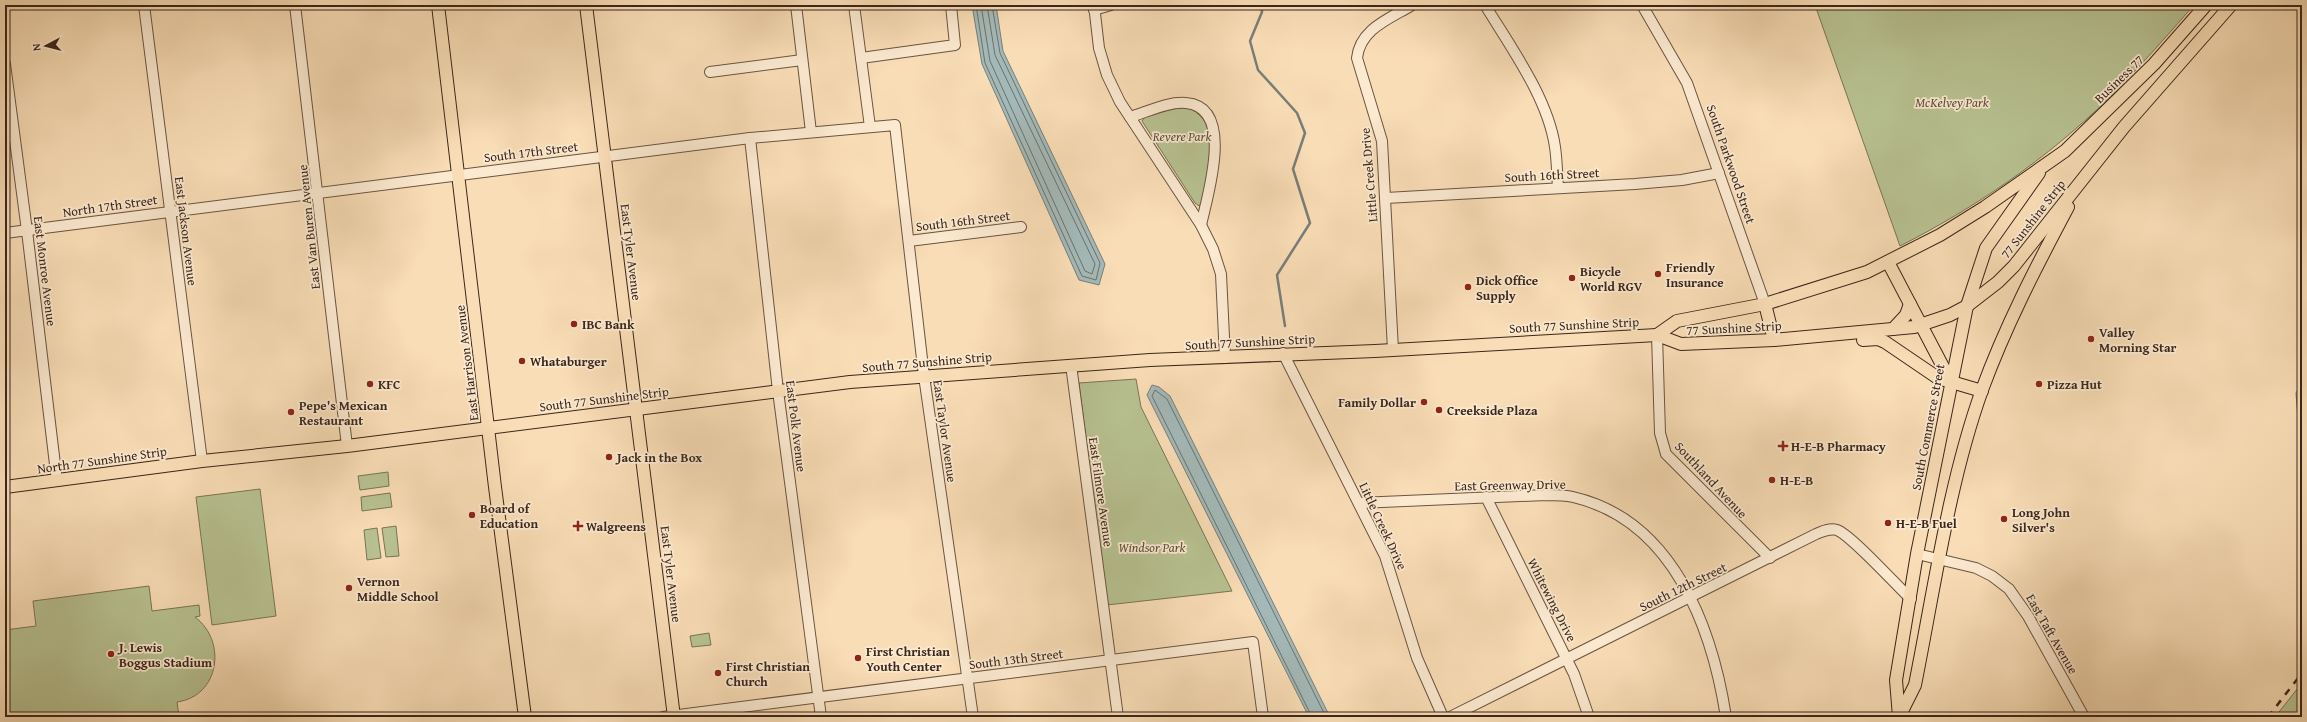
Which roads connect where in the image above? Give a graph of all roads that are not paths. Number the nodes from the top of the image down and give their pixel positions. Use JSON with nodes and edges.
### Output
{"nodes":[{"id":1,"x":144,"y":5,"type":"edge"},
{"id":2,"x":295,"y":5,"type":"edge"},
{"id":3,"x":438,"y":5,"type":"edge"},
{"id":4,"x":586,"y":5,"type":"edge"},
{"id":5,"x":796,"y":5,"type":"edge"},
{"id":6,"x":854,"y":5,"type":"edge"},
{"id":7,"x":950,"y":5,"type":"edge"},
{"id":8,"x":1111,"y":5,"type":"edge"},
{"id":9,"x":1412,"y":5,"type":"edge"},
{"id":10,"x":1485,"y":5,"type":"edge"},
{"id":11,"x":1642,"y":5,"type":"edge"},
{"id":12,"x":2206,"y":5,"type":"edge"},
{"id":13,"x":2231,"y":5,"type":"edge"},
{"id":14,"x":1094,"y":8,"type":"edge"},
{"id":15,"x":861,"y":58,"type":"junction"},
{"id":16,"x":802,"y":60,"type":"junction"},
{"id":17,"x":5,"y":64,"type":"edge"},
{"id":18,"x":710,"y":72,"type":"dead end"},
{"id":19,"x":1130,"y":117,"type":"junction"},
{"id":20,"x":894,"y":125,"type":"joint"},
{"id":21,"x":870,"y":127,"type":"junction"},
{"id":22,"x":811,"y":132,"type":"junction"},
{"id":23,"x":750,"y":138,"type":"junction"},
{"id":24,"x":604,"y":156,"type":"junction"},
{"id":25,"x":2045,"y":165,"type":"junction"},
{"id":26,"x":1720,"y":173,"type":"junction"},
{"id":27,"x":459,"y":174,"type":"junction"},
{"id":28,"x":2084,"y":177,"type":"junction"},
{"id":29,"x":1558,"y":187,"type":"junction"},
{"id":30,"x":319,"y":192,"type":"junction"},
{"id":31,"x":1386,"y":198,"type":"junction"},
{"id":32,"x":170,"y":211,"type":"junction"},
{"id":33,"x":1201,"y":225,"type":"junction"},
{"id":34,"x":1021,"y":227,"type":"dead end"},
{"id":35,"x":27,"y":231,"type":"junction"},
{"id":36,"x":5,"y":233,"type":"edge"},
{"id":37,"x":909,"y":241,"type":"junction"},
{"id":38,"x":1888,"y":262,"type":"junction"},
{"id":39,"x":1867,"y":272,"type":"junction"},
{"id":40,"x":1900,"y":287,"type":"junction"},
{"id":41,"x":1765,"y":304,"type":"junction"},
{"id":42,"x":1910,"y":304,"type":"junction"},
{"id":43,"x":1967,"y":306,"type":"junction"},
{"id":44,"x":1922,"y":325,"type":"junction"},
{"id":45,"x":1893,"y":330,"type":"junction"},
{"id":46,"x":1657,"y":335,"type":"junction"},
{"id":47,"x":1792,"y":339,"type":"junction"},
{"id":48,"x":1774,"y":340,"type":"junction"},
{"id":49,"x":1392,"y":350,"type":"junction"},
{"id":50,"x":1283,"y":354,"type":"junction"},
{"id":51,"x":1224,"y":358,"type":"junction"},
{"id":52,"x":1071,"y":365,"type":"junction"},
{"id":53,"x":924,"y":376,"type":"junction"},
{"id":54,"x":1951,"y":382,"type":"junction"},
{"id":55,"x":778,"y":391,"type":"junction"},
{"id":56,"x":1982,"y":391,"type":"junction"},
{"id":57,"x":637,"y":409,"type":"junction"},
{"id":58,"x":488,"y":427,"type":"junction"},
{"id":59,"x":348,"y":446,"type":"junction"},
{"id":60,"x":202,"y":461,"type":"junction"},
{"id":61,"x":57,"y":481,"type":"junction"},
{"id":62,"x":5,"y":487,"type":"edge"},
{"id":63,"x":1486,"y":497,"type":"junction"},
{"id":64,"x":1359,"y":503,"type":"junction"},
{"id":65,"x":1917,"y":554,"type":"junction"},
{"id":66,"x":1770,"y":558,"type":"junction"},
{"id":67,"x":1940,"y":559,"type":"junction"},
{"id":68,"x":1691,"y":598,"type":"junction"},
{"id":69,"x":1911,"y":599,"type":"junction"},
{"id":70,"x":1566,"y":659,"type":"junction"},
{"id":71,"x":1112,"y":660,"type":"junction"},
{"id":72,"x":968,"y":678,"type":"junction"},
{"id":73,"x":818,"y":697,"type":"junction"},
{"id":74,"x":1900,"y":716,"type":"edge"},
{"id":75,"x":524,"y":717,"type":"edge"},
{"id":76,"x":671,"y":717,"type":"edge"},
{"id":77,"x":820,"y":717,"type":"edge"},
{"id":78,"x":973,"y":717,"type":"edge"},
{"id":79,"x":1118,"y":717,"type":"edge"},
{"id":80,"x":1263,"y":717,"type":"edge"},
{"id":81,"x":1442,"y":717,"type":"edge"},
{"id":82,"x":1450,"y":717,"type":"edge"},
{"id":83,"x":1589,"y":717,"type":"edge"},
{"id":84,"x":1726,"y":717,"type":"edge"},
{"id":85,"x":2084,"y":717,"type":"edge"}],
"edges":[{"from":1,"to":32,"type":"street","name":"East Jackson Avenue"},
{"from":2,"to":30,"type":"street","name":"East Van Buren Avenue"},
{"from":3,"to":27,"type":"main road","name":"East Harrison Avenue"},
{"from":4,"to":24,"type":"main road","name":"East Tyler Avenue"},
{"from":5,"to":16,"type":"street"},
{"from":6,"to":15,"type":"street"},
{"from":7,"to":15,"type":"street"},
{"from":8,"to":14,"type":"street"},
{"from":9,"to":31,"type":"street","name":"Little Creek Drive"},
{"from":10,"to":29,"type":"street"},
{"from":11,"to":26,"type":"street","name":"South Parkwood Street"},
{"from":12,"to":25,"type":"main road","name":"Business 77"},
{"from":13,"to":28,"type":"main road"},
{"from":14,"to":19,"type":"street"},
{"from":15,"to":21,"type":"street"},
{"from":16,"to":18,"type":"street"},
{"from":16,"to":22,"type":"street"},
{"from":17,"to":35,"type":"street","name":"East Monroe Avenue"},
{"from":19,"to":33,"type":"street"},
{"from":19,"to":33,"type":"street"},
{"from":20,"to":21,"type":"street","name":"South 17th Street"},
{"from":20,"to":37,"type":"street","name":"East Taylor Avenue"},
{"from":21,"to":22,"type":"street","name":"South 17th Street"},
{"from":22,"to":23,"type":"street","name":"South 17th Street"},
{"from":23,"to":24,"type":"street","name":"South 17th Street"},
{"from":23,"to":55,"type":"street","name":"East Polk Avenue"},
{"from":24,"to":27,"type":"street","name":"South 17th Street"},
{"from":24,"to":57,"type":"main road","name":"East Tyler Avenue"},
{"from":25,"to":38,"type":"main road","name":"77 Sunshine Strip"},
{"from":25,"to":43,"type":"main road","name":"South Commerce Street"},
{"from":26,"to":29,"type":"street","name":"South 16th Street"},
{"from":26,"to":41,"type":"street","name":"South Parkwood Street"},
{"from":27,"to":30,"type":"street","name":"South 17th Street"},
{"from":27,"to":58,"type":"main road","name":"East Harrison Avenue"},
{"from":28,"to":43,"type":"main road","name":"77 Sunshine Strip"},
{"from":28,"to":56,"type":"main road","name":"South Commerce Street"},
{"from":29,"to":31,"type":"street","name":"South 16th Street"},
{"from":30,"to":32,"type":"street","name":"South 17th Street"},
{"from":30,"to":59,"type":"street","name":"East Van Buren Avenue"},
{"from":31,"to":49,"type":"street","name":"Little Creek Drive"},
{"from":32,"to":35,"type":"street","name":"North 17th Street"},
{"from":32,"to":60,"type":"street","name":"East Jackson Avenue"},
{"from":33,"to":51,"type":"street"},
{"from":34,"to":37,"type":"street","name":"South 16th Street"},
{"from":35,"to":36,"type":"street","name":"North 17th Street"},
{"from":35,"to":61,"type":"street","name":"East Monroe Avenue"},
{"from":37,"to":53,"type":"street","name":"East Taylor Avenue"},
{"from":38,"to":39,"type":"main road","name":"77 Sunshine Strip"},
{"from":38,"to":40,"type":"main road"},
{"from":39,"to":40,"type":"main road"},
{"from":39,"to":41,"type":"main road","name":"77 Sunshine Strip"},
{"from":40,"to":42,"type":"main road"},
{"from":41,"to":46,"type":"main road","name":"77 Sunshine Strip"},
{"from":41,"to":48,"type":"main road","name":"South Parkwood Street"},
{"from":42,"to":44,"type":"main road"},
{"from":42,"to":45,"type":"main road"},
{"from":43,"to":44,"type":"main road","name":"77 Sunshine Strip"},
{"from":43,"to":54,"type":"main road","name":"South Commerce Street"},
{"from":44,"to":45,"type":"main road","name":"77 Sunshine Strip"},
{"from":44,"to":54,"type":"main road"},
{"from":45,"to":47,"type":"main road","name":"77 Sunshine Strip"},
{"from":46,"to":48,"type":"main road","name":"77 Sunshine Strip"},
{"from":46,"to":49,"type":"main road","name":"South 77 Sunshine Strip"},
{"from":46,"to":66,"type":"street","name":"Southland Avenue"},
{"from":47,"to":48,"type":"main road","name":"77 Sunshine Strip"},
{"from":47,"to":54,"type":"main road"},
{"from":49,"to":50,"type":"main road","name":"South 77 Sunshine Strip"},
{"from":50,"to":51,"type":"main road","name":"South 77 Sunshine Strip"},
{"from":50,"to":64,"type":"street","name":"Little Creek Drive"},
{"from":51,"to":52,"type":"main road","name":"South 77 Sunshine Strip"},
{"from":52,"to":53,"type":"main road","name":"South 77 Sunshine Strip"},
{"from":52,"to":71,"type":"street","name":"East Filmore Avenue"},
{"from":53,"to":55,"type":"main road","name":"South 77 Sunshine Strip"},
{"from":53,"to":72,"type":"street","name":"East Taylor Avenue"},
{"from":54,"to":56,"type":"main road"},
{"from":54,"to":65,"type":"main road","name":"South Commerce Street"},
{"from":55,"to":57,"type":"main road","name":"South 77 Sunshine Strip"},
{"from":55,"to":73,"type":"street","name":"East Polk Avenue"},
{"from":56,"to":67,"type":"main road","name":"South Commerce Street"},
{"from":57,"to":58,"type":"main road","name":"South 77 Sunshine Strip"},
{"from":57,"to":76,"type":"main road","name":"East Tyler Avenue"},
{"from":58,"to":59,"type":"main road","name":"South 77 Sunshine Strip"},
{"from":58,"to":75,"type":"main road","name":"East Harrison Avenue"},
{"from":59,"to":60,"type":"main road","name":"South 77 Sunshine Strip"},
{"from":60,"to":61,"type":"main road","name":"North 77 Sunshine Strip"},
{"from":61,"to":62,"type":"main road","name":"North 77 Sunshine Strip"},
{"from":63,"to":64,"type":"street","name":"East Greenway Drive"},
{"from":63,"to":68,"type":"street","name":"East Greenway Drive"},
{"from":63,"to":70,"type":"street","name":"Whitewing Drive"},
{"from":64,"to":81,"type":"street","name":"Little Creek Drive"},
{"from":65,"to":67,"type":"street","name":"East Taft Avenue"},
{"from":65,"to":69,"type":"main road","name":"South Commerce Street"},
{"from":66,"to":68,"type":"street","name":"South 12th Street"},
{"from":66,"to":69,"type":"street","name":"South 12th Street"},
{"from":67,"to":74,"type":"main road","name":"South Commerce Street"},
{"from":67,"to":85,"type":"street","name":"East Taft Avenue"},
{"from":68,"to":70,"type":"street","name":"South 12th Street"},
{"from":68,"to":84,"type":"street","name":"East Greenway Drive"},
{"from":69,"to":74,"type":"main road","name":"South Commerce Street"},
{"from":70,"to":82,"type":"street","name":"South 12th Street"},
{"from":70,"to":83,"type":"street","name":"Whitewing Drive"},
{"from":71,"to":72,"type":"street","name":"South 13th Street"},
{"from":71,"to":79,"type":"street","name":"East Filmore Avenue"},
{"from":71,"to":80,"type":"street","name":"South 13th Street"},
{"from":72,"to":73,"type":"street","name":"South 13th Street"},
{"from":72,"to":78,"type":"street","name":"East Taylor Avenue"},
{"from":73,"to":76,"type":"street","name":"South 13th Street"},
{"from":73,"to":77,"type":"street","name":"East Polk Avenue"}]}
